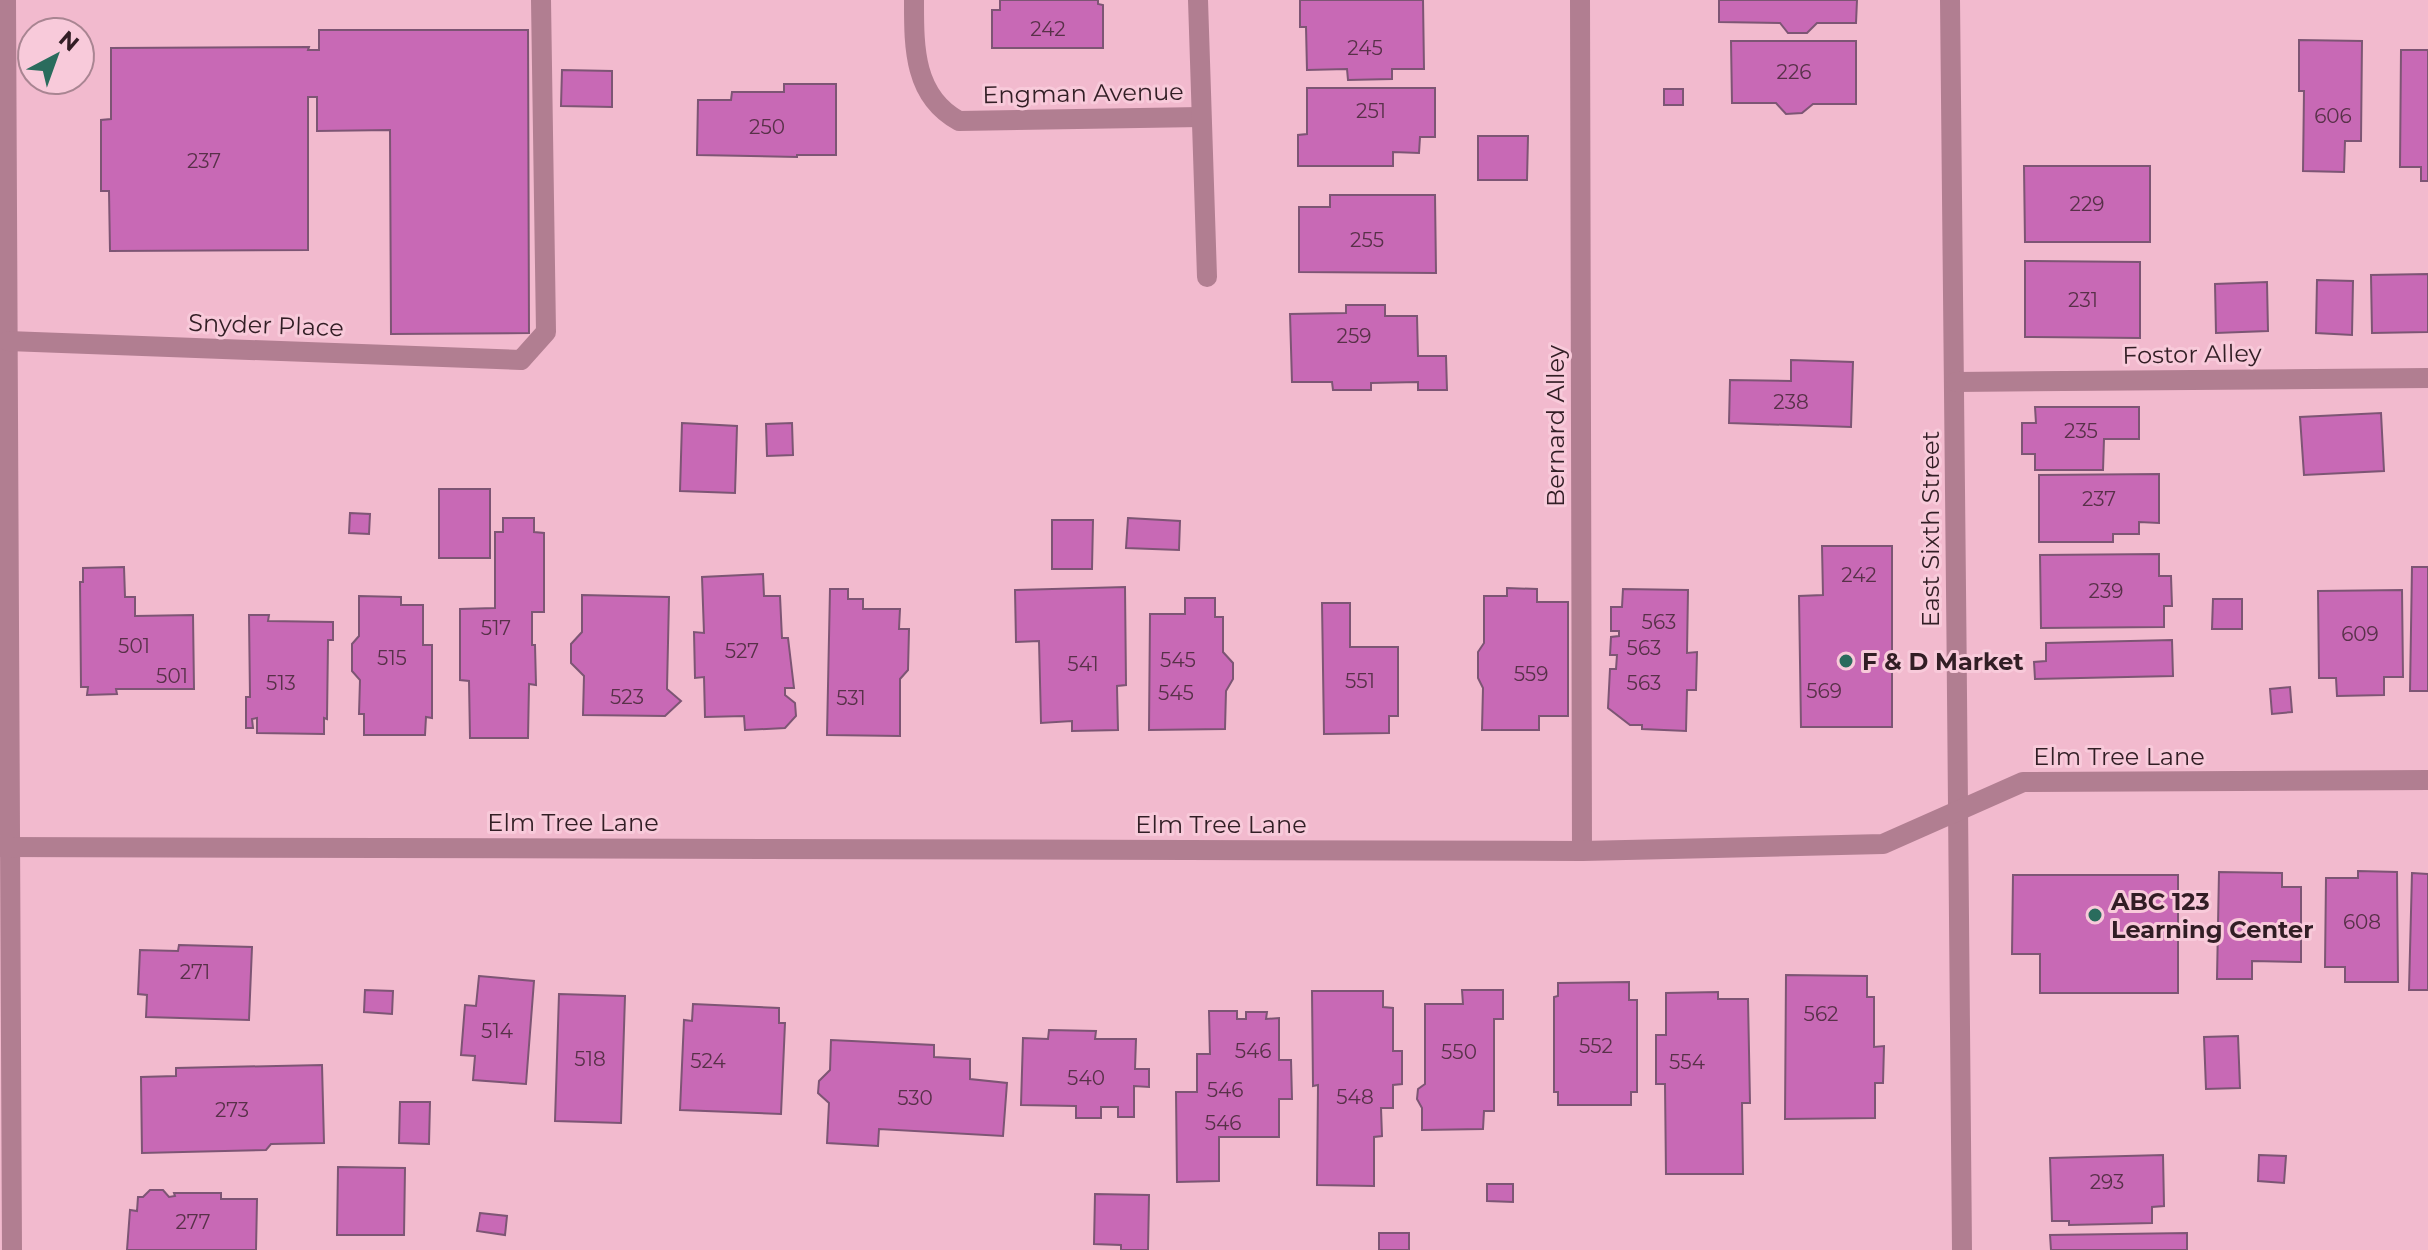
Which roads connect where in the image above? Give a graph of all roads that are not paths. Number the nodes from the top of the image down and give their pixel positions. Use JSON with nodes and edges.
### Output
{"nodes":[{"id":1,"x":6,"y":0,"type":"edge"},
{"id":2,"x":541,"y":0,"type":"edge"},
{"id":3,"x":914,"y":0,"type":"edge"},
{"id":4,"x":1198,"y":0,"type":"edge"},
{"id":5,"x":1580,"y":0,"type":"edge"},
{"id":6,"x":1950,"y":0,"type":"edge"},
{"id":7,"x":1201,"y":117,"type":"junction"},
{"id":8,"x":1207,"y":277,"type":"dead end"},
{"id":9,"x":8,"y":341,"type":"junction"},
{"id":10,"x":2428,"y":378,"type":"edge"},
{"id":11,"x":1956,"y":382,"type":"junction"},
{"id":12,"x":2428,"y":780,"type":"edge"},
{"id":13,"x":1956,"y":812,"type":"junction"},
{"id":14,"x":5,"y":847,"type":"edge"},
{"id":15,"x":1582,"y":851,"type":"junction"},
{"id":16,"x":12,"y":1250,"type":"edge"},
{"id":17,"x":1962,"y":1250,"type":"edge"}],
"edges":[{"from":1,"to":9,"type":"street"},
{"from":2,"to":9,"type":"street","name":"Snyder Place"},
{"from":3,"to":7,"type":"street","name":"Engman Avenue"},
{"from":4,"to":7,"type":"street"},
{"from":5,"to":15,"type":"street","name":"Bernard Alley"},
{"from":6,"to":11,"type":"street","name":"East Sixth Street"},
{"from":7,"to":8,"type":"street"},
{"from":9,"to":14,"type":"street"},
{"from":10,"to":11,"type":"street","name":"Fostor Alley"},
{"from":11,"to":13,"type":"street","name":"East Sixth Street"},
{"from":12,"to":13,"type":"street","name":"Elm Tree Lane"},
{"from":13,"to":15,"type":"street","name":"Elm Tree Lane"},
{"from":13,"to":17,"type":"street","name":"East Sixth Street"},
{"from":14,"to":15,"type":"street","name":"Elm Tree Lane"},
{"from":14,"to":16,"type":"street"}]}
